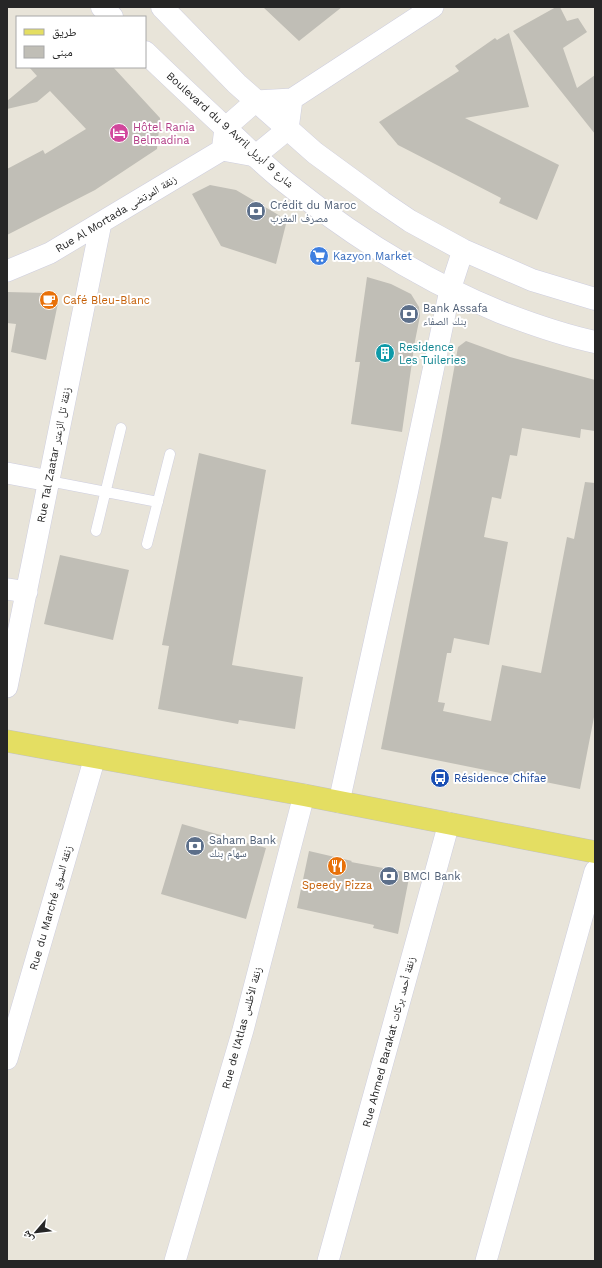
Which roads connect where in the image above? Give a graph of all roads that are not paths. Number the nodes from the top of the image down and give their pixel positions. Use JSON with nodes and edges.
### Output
{"nodes":[{"id":1,"x":102,"y":7,"type":"edge"},
{"id":2,"x":162,"y":7,"type":"edge"},
{"id":3,"x":433,"y":7,"type":"edge"},
{"id":4,"x":111,"y":16,"type":"edge"},
{"id":5,"x":146,"y":53,"type":"edge"},
{"id":6,"x":292,"y":99,"type":"junction"},
{"id":7,"x":256,"y":101,"type":"junction"},
{"id":8,"x":225,"y":128,"type":"junction"},
{"id":9,"x":288,"y":129,"type":"junction"},
{"id":10,"x":222,"y":150,"type":"junction"},
{"id":11,"x":255,"y":156,"type":"junction"},
{"id":12,"x":101,"y":223,"type":"junction"},
{"id":13,"x":463,"y":250,"type":"junction"},
{"id":14,"x":7,"y":271,"type":"edge"},
{"id":15,"x":450,"y":290,"type":"junction"},
{"id":16,"x":595,"y":299,"type":"edge"},
{"id":17,"x":595,"y":342,"type":"edge"},
{"id":18,"x":120,"y":428,"type":"dead end"},
{"id":19,"x":170,"y":454,"type":"dead end"},
{"id":20,"x":7,"y":473,"type":"edge"},
{"id":21,"x":49,"y":481,"type":"junction"},
{"id":22,"x":106,"y":492,"type":"junction"},
{"id":23,"x":158,"y":502,"type":"junction"},
{"id":24,"x":96,"y":531,"type":"dead end"},
{"id":25,"x":148,"y":544,"type":"dead end"},
{"id":26,"x":17,"y":590,"type":"edge"},
{"id":27,"x":7,"y":687,"type":"edge"},
{"id":28,"x":7,"y":741,"type":"edge"},
{"id":29,"x":96,"y":757,"type":"junction"},
{"id":30,"x":304,"y":794,"type":"junction"},
{"id":31,"x":339,"y":802,"type":"junction"},
{"id":32,"x":449,"y":823,"type":"junction"},
{"id":33,"x":595,"y":852,"type":"edge"},
{"id":34,"x":595,"y":871,"type":"edge"},
{"id":35,"x":7,"y":1059,"type":"edge"},
{"id":36,"x":175,"y":1261,"type":"edge"},
{"id":37,"x":328,"y":1261,"type":"edge"},
{"id":38,"x":486,"y":1261,"type":"edge"}],
"edges":[{"from":1,"to":4,"type":"street"},
{"from":2,"to":7,"type":"street"},
{"from":3,"to":6,"type":"street"},
{"from":5,"to":8,"type":"street","name":"Boulevard du 9 Avril شارع 9 أبريل"},
{"from":6,"to":7,"type":"street"},
{"from":6,"to":9,"type":"street"},
{"from":7,"to":8,"type":"street"},
{"from":7,"to":9,"type":"street"},
{"from":8,"to":10,"type":"street"},
{"from":8,"to":11,"type":"street","name":"Boulevard du 9 Avril شارع 9 أبريل"},
{"from":9,"to":11,"type":"street"},
{"from":9,"to":13,"type":"street"},
{"from":10,"to":11,"type":"street"},
{"from":10,"to":12,"type":"street","name":"Rue Al Mortada زنقة المرتضى"},
{"from":11,"to":15,"type":"street","name":"Boulevard du 9 Avril شارع 9 أبريل"},
{"from":12,"to":14,"type":"street","name":"Rue Al Mortada زنقة المرتضى"},
{"from":12,"to":21,"type":"street","name":"Rue Tal Zaatar زنقة تل الزعتر"},
{"from":13,"to":15,"type":"street"},
{"from":13,"to":16,"type":"street"},
{"from":15,"to":17,"type":"street","name":"Boulevard du 9 Avril شارع 9 أبريل"},
{"from":15,"to":31,"type":"street"},
{"from":18,"to":22,"type":"lane"},
{"from":19,"to":23,"type":"lane"},
{"from":20,"to":21,"type":"street"},
{"from":21,"to":22,"type":"lane"},
{"from":21,"to":26,"type":"street","name":"Rue Tal Zaatar زنقة تل الزعتر"},
{"from":22,"to":23,"type":"lane"},
{"from":22,"to":24,"type":"lane"},
{"from":23,"to":25,"type":"lane"},
{"from":26,"to":27,"type":"street","name":"Rue Tal Zaatar زنقة تل الزعتر"},
{"from":28,"to":29,"type":"main road"},
{"from":29,"to":30,"type":"main road"},
{"from":29,"to":35,"type":"street","name":"Rue du Marché زنقة السوق"},
{"from":30,"to":31,"type":"main road"},
{"from":30,"to":36,"type":"street","name":"Rue de l'Atlas زنقة الأطلس"},
{"from":31,"to":32,"type":"main road"},
{"from":32,"to":33,"type":"main road"},
{"from":32,"to":37,"type":"street","name":"Rue Ahmed Barakat زنقة أحمد بركات"},
{"from":34,"to":38,"type":"street"}]}
